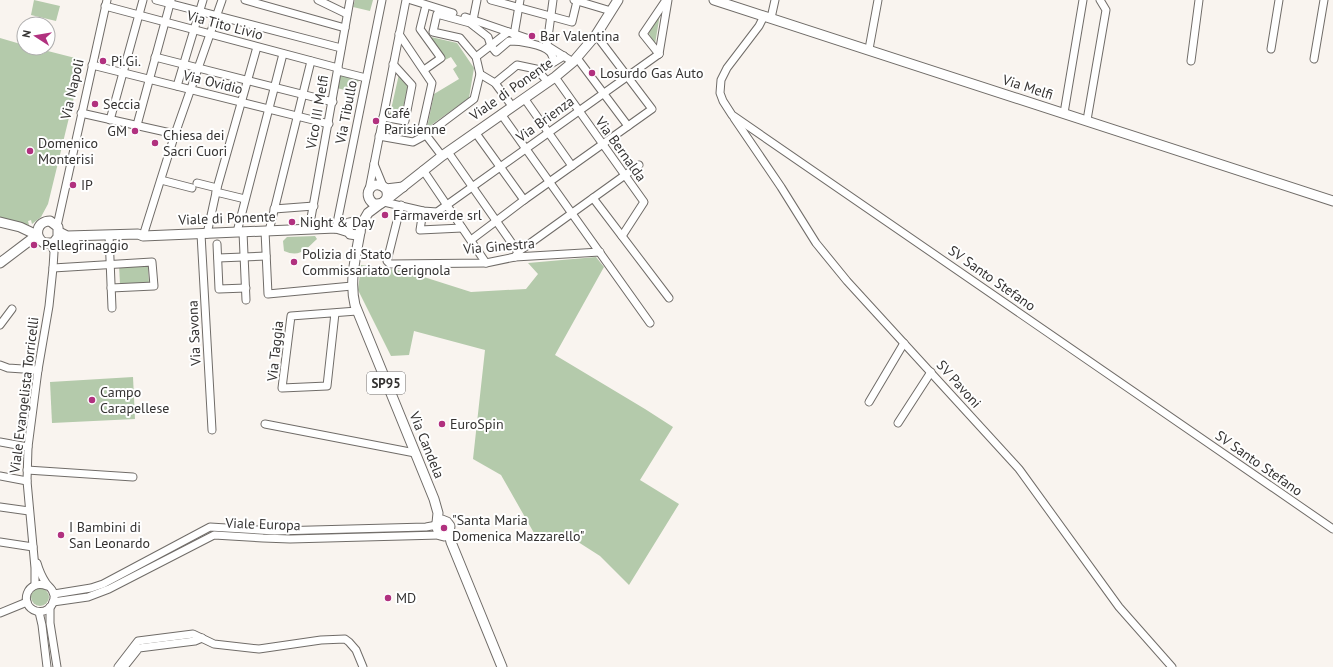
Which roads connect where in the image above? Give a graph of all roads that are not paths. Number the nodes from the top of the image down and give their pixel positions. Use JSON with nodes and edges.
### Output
{"nodes":[{"id":1,"x":143,"y":0,"type":"edge"},
{"id":2,"x":156,"y":0,"type":"edge"},
{"id":3,"x":203,"y":0,"type":"edge"},
{"id":4,"x":222,"y":0,"type":"edge"},
{"id":5,"x":245,"y":0,"type":"edge"},
{"id":6,"x":318,"y":0,"type":"edge"},
{"id":7,"x":350,"y":0,"type":"edge"},
{"id":8,"x":382,"y":0,"type":"edge"},
{"id":9,"x":406,"y":0,"type":"edge"},
{"id":10,"x":412,"y":0,"type":"edge"},
{"id":11,"x":477,"y":0,"type":"edge"},
{"id":12,"x":491,"y":0,"type":"edge"},
{"id":13,"x":553,"y":0,"type":"edge"},
{"id":14,"x":576,"y":0,"type":"edge"},
{"id":15,"x":618,"y":0,"type":"edge"},
{"id":16,"x":667,"y":0,"type":"edge"},
{"id":17,"x":714,"y":0,"type":"edge"},
{"id":18,"x":775,"y":0,"type":"edge"},
{"id":19,"x":878,"y":0,"type":"edge"},
{"id":20,"x":1083,"y":0,"type":"edge"},
{"id":21,"x":1100,"y":0,"type":"edge"},
{"id":22,"x":1199,"y":0,"type":"edge"},
{"id":23,"x":1279,"y":0,"type":"edge"},
{"id":24,"x":1324,"y":0,"type":"edge"},
{"id":25,"x":170,"y":2,"type":"edge"},
{"id":26,"x":106,"y":3,"type":"edge"},
{"id":27,"x":519,"y":4,"type":"edge"},
{"id":28,"x":425,"y":9,"type":"dead end"},
{"id":29,"x":200,"y":10,"type":"junction"},
{"id":30,"x":611,"y":11,"type":"junction"},
{"id":31,"x":445,"y":13,"type":"junction"},
{"id":32,"x":347,"y":14,"type":"junction"},
{"id":33,"x":217,"y":15,"type":"junction"},
{"id":34,"x":139,"y":16,"type":"junction"},
{"id":35,"x":551,"y":16,"type":"junction"},
{"id":36,"x":768,"y":17,"type":"junction"},
{"id":37,"x":473,"y":20,"type":"junction"},
{"id":38,"x":165,"y":22,"type":"junction"},
{"id":39,"x":345,"y":28,"type":"junction"},
{"id":40,"x":194,"y":30,"type":"junction"},
{"id":41,"x":399,"y":34,"type":"junction"},
{"id":42,"x":511,"y":34,"type":"junction"},
{"id":43,"x":210,"y":35,"type":"junction"},
{"id":44,"x":596,"y":35,"type":"junction"},
{"id":45,"x":547,"y":45,"type":"junction"},
{"id":46,"x":491,"y":46,"type":"junction"},
{"id":47,"x":257,"y":47,"type":"junction"},
{"id":48,"x":341,"y":48,"type":"junction"},
{"id":49,"x":869,"y":49,"type":"junction"},
{"id":50,"x":1271,"y":49,"type":"dead end"},
{"id":51,"x":283,"y":54,"type":"junction"},
{"id":52,"x":659,"y":54,"type":"junction"},
{"id":53,"x":564,"y":56,"type":"junction"},
{"id":54,"x":155,"y":57,"type":"junction"},
{"id":55,"x":476,"y":57,"type":"junction"},
{"id":56,"x":1314,"y":59,"type":"dead end"},
{"id":57,"x":311,"y":60,"type":"junction"},
{"id":58,"x":575,"y":60,"type":"junction"},
{"id":59,"x":555,"y":61,"type":"junction"},
{"id":60,"x":1191,"y":61,"type":"dead end"},
{"id":61,"x":184,"y":64,"type":"junction"},
{"id":62,"x":393,"y":64,"type":"junction"},
{"id":63,"x":92,"y":65,"type":"junction"},
{"id":64,"x":200,"y":67,"type":"junction"},
{"id":65,"x":338,"y":70,"type":"junction"},
{"id":66,"x":424,"y":70,"type":"junction"},
{"id":67,"x":123,"y":72,"type":"junction"},
{"id":68,"x":538,"y":72,"type":"junction"},
{"id":69,"x":480,"y":74,"type":"junction"},
{"id":70,"x":628,"y":76,"type":"junction"},
{"id":71,"x":366,"y":78,"type":"junction"},
{"id":72,"x":149,"y":79,"type":"junction"},
{"id":73,"x":248,"y":80,"type":"junction"},
{"id":74,"x":551,"y":80,"type":"junction"},
{"id":75,"x":494,"y":83,"type":"junction"},
{"id":76,"x":177,"y":86,"type":"junction"},
{"id":77,"x":274,"y":88,"type":"junction"},
{"id":78,"x":191,"y":90,"type":"junction"},
{"id":79,"x":303,"y":94,"type":"junction"},
{"id":80,"x":604,"y":94,"type":"junction"},
{"id":81,"x":524,"y":98,"type":"junction"},
{"id":82,"x":240,"y":102,"type":"junction"},
{"id":83,"x":333,"y":102,"type":"junction"},
{"id":84,"x":512,"y":106,"type":"junction"},
{"id":85,"x":269,"y":109,"type":"junction"},
{"id":86,"x":578,"y":112,"type":"junction"},
{"id":87,"x":81,"y":113,"type":"junction"},
{"id":88,"x":1064,"y":113,"type":"junction"},
{"id":89,"x":501,"y":114,"type":"junction"},
{"id":90,"x":732,"y":115,"type":"junction"},
{"id":91,"x":298,"y":116,"type":"junction"},
{"id":92,"x":383,"y":117,"type":"junction"},
{"id":93,"x":110,"y":120,"type":"junction"},
{"id":94,"x":1087,"y":120,"type":"junction"},
{"id":95,"x":329,"y":124,"type":"junction"},
{"id":96,"x":137,"y":125,"type":"junction"},
{"id":97,"x":628,"y":126,"type":"junction"},
{"id":98,"x":475,"y":132,"type":"junction"},
{"id":99,"x":550,"y":132,"type":"junction"},
{"id":100,"x":175,"y":134,"type":"junction"},
{"id":101,"x":426,"y":135,"type":"junction"},
{"id":102,"x":379,"y":136,"type":"junction"},
{"id":103,"x":602,"y":144,"type":"junction"},
{"id":104,"x":526,"y":149,"type":"junction"},
{"id":105,"x":445,"y":154,"type":"junction"},
{"id":106,"x":374,"y":164,"type":"junction"},
{"id":107,"x":639,"y":165,"type":"dead end"},
{"id":108,"x":572,"y":166,"type":"junction"},
{"id":109,"x":501,"y":167,"type":"junction"},
{"id":110,"x":423,"y":170,"type":"junction"},
{"id":111,"x":624,"y":176,"type":"junction"},
{"id":112,"x":161,"y":180,"type":"junction"},
{"id":113,"x":550,"y":182,"type":"junction"},
{"id":114,"x":404,"y":186,"type":"junction"},
{"id":115,"x":385,"y":187,"type":"junction"},
{"id":116,"x":473,"y":187,"type":"junction"},
{"id":117,"x":217,"y":190,"type":"junction"},
{"id":118,"x":396,"y":192,"type":"junction"},
{"id":119,"x":369,"y":193,"type":"junction"},
{"id":120,"x":593,"y":198,"type":"junction"},
{"id":121,"x":246,"y":200,"type":"junction"},
{"id":122,"x":524,"y":200,"type":"junction"},
{"id":123,"x":1333,"y":201,"type":"edge"},
{"id":124,"x":383,"y":202,"type":"junction"},
{"id":125,"x":399,"y":205,"type":"junction"},
{"id":126,"x":314,"y":206,"type":"junction"},
{"id":127,"x":447,"y":206,"type":"junction"},
{"id":128,"x":274,"y":209,"type":"junction"},
{"id":129,"x":423,"y":211,"type":"junction"},
{"id":130,"x":572,"y":213,"type":"junction"},
{"id":131,"x":497,"y":221,"type":"junction"},
{"id":132,"x":0,"y":222,"type":"edge"},
{"id":133,"x":55,"y":227,"type":"junction"},
{"id":134,"x":336,"y":228,"type":"junction"},
{"id":135,"x":354,"y":228,"type":"junction"},
{"id":136,"x":462,"y":228,"type":"junction"},
{"id":137,"x":309,"y":229,"type":"junction"},
{"id":138,"x":267,"y":231,"type":"junction"},
{"id":139,"x":240,"y":232,"type":"junction"},
{"id":140,"x":39,"y":234,"type":"junction"},
{"id":141,"x":204,"y":234,"type":"junction"},
{"id":142,"x":143,"y":236,"type":"junction"},
{"id":143,"x":622,"y":236,"type":"junction"},
{"id":144,"x":109,"y":237,"type":"junction"},
{"id":145,"x":471,"y":240,"type":"junction"},
{"id":146,"x":52,"y":242,"type":"junction"},
{"id":147,"x":217,"y":244,"type":"dead end"},
{"id":148,"x":600,"y":252,"type":"junction"},
{"id":149,"x":517,"y":254,"type":"junction"},
{"id":150,"x":266,"y":256,"type":"junction"},
{"id":151,"x":245,"y":257,"type":"junction"},
{"id":152,"x":218,"y":258,"type":"junction"},
{"id":153,"x":0,"y":263,"type":"edge"},
{"id":154,"x":486,"y":263,"type":"junction"},
{"id":155,"x":110,"y":264,"type":"junction"},
{"id":156,"x":53,"y":268,"type":"junction"},
{"id":157,"x":352,"y":286,"type":"junction"},
{"id":158,"x":111,"y":288,"type":"junction"},
{"id":159,"x":246,"y":288,"type":"junction"},
{"id":160,"x":668,"y":298,"type":"dead end"},
{"id":161,"x":246,"y":300,"type":"dead end"},
{"id":162,"x":112,"y":308,"type":"dead end"},
{"id":163,"x":12,"y":309,"type":"dead end"},
{"id":164,"x":357,"y":311,"type":"junction"},
{"id":165,"x":335,"y":313,"type":"junction"},
{"id":166,"x":650,"y":323,"type":"dead end"},
{"id":167,"x":0,"y":325,"type":"edge"},
{"id":168,"x":904,"y":343,"type":"junction"},
{"id":169,"x":0,"y":365,"type":"edge"},
{"id":170,"x":38,"y":370,"type":"junction"},
{"id":171,"x":931,"y":372,"type":"junction"},
{"id":172,"x":869,"y":402,"type":"dead end"},
{"id":173,"x":898,"y":423,"type":"dead end"},
{"id":174,"x":264,"y":424,"type":"dead end"},
{"id":175,"x":212,"y":430,"type":"dead end"},
{"id":176,"x":0,"y":442,"type":"edge"},
{"id":177,"x":28,"y":447,"type":"junction"},
{"id":178,"x":416,"y":453,"type":"junction"},
{"id":179,"x":27,"y":470,"type":"junction"},
{"id":180,"x":0,"y":476,"type":"edge"},
{"id":181,"x":133,"y":477,"type":"dead end"},
{"id":182,"x":26,"y":481,"type":"junction"},
{"id":183,"x":0,"y":507,"type":"edge"},
{"id":184,"x":28,"y":511,"type":"junction"},
{"id":185,"x":439,"y":521,"type":"junction"},
{"id":186,"x":1333,"y":529,"type":"edge"},
{"id":187,"x":446,"y":537,"type":"junction"},
{"id":188,"x":0,"y":542,"type":"edge"},
{"id":189,"x":33,"y":550,"type":"junction"},
{"id":190,"x":35,"y":585,"type":"junction"},
{"id":191,"x":47,"y":586,"type":"junction"},
{"id":192,"x":54,"y":594,"type":"junction"},
{"id":193,"x":27,"y":602,"type":"junction"},
{"id":194,"x":52,"y":605,"type":"junction"},
{"id":195,"x":39,"y":612,"type":"junction"},
{"id":196,"x":0,"y":613,"type":"edge"},
{"id":197,"x":202,"y":638,"type":"junction"},
{"id":198,"x":47,"y":667,"type":"edge"},
{"id":199,"x":57,"y":667,"type":"edge"},
{"id":200,"x":118,"y":667,"type":"edge"},
{"id":201,"x":124,"y":667,"type":"edge"},
{"id":202,"x":363,"y":667,"type":"edge"},
{"id":203,"x":502,"y":667,"type":"edge"},
{"id":204,"x":1172,"y":667,"type":"edge"}],
"edges":[{"from":1,"to":34,"type":"street"},
{"from":2,"to":25,"type":"street"},
{"from":3,"to":29,"type":"street"},
{"from":4,"to":33,"type":"street"},
{"from":5,"to":39,"type":"street"},
{"from":6,"to":32,"type":"street"},
{"from":7,"to":32,"type":"street","name":"Vico III Melfi"},
{"from":8,"to":71,"type":"street","name":"Via Tibullo"},
{"from":9,"to":41,"type":"street"},
{"from":10,"to":31,"type":"street"},
{"from":11,"to":37,"type":"street"},
{"from":12,"to":27,"type":"street"},
{"from":13,"to":35,"type":"street"},
{"from":14,"to":30,"type":"street"},
{"from":14,"to":35,"type":"street"},
{"from":15,"to":30,"type":"main road","name":"Viale di Ponente"},
{"from":16,"to":52,"type":"street"},
{"from":16,"to":52,"type":"street"},
{"from":17,"to":36,"type":"main road","name":"Via Melfi"},
{"from":18,"to":36,"type":"street","name":"SV Santo Stefano"},
{"from":19,"to":49,"type":"street"},
{"from":20,"to":88,"type":"street"},
{"from":21,"to":94,"type":"street"},
{"from":22,"to":60,"type":"street"},
{"from":23,"to":50,"type":"street"},
{"from":24,"to":56,"type":"street"},
{"from":25,"to":29,"type":"street"},
{"from":25,"to":38,"type":"street"},
{"from":26,"to":34,"type":"street","name":"Via Tito Livio"},
{"from":26,"to":63,"type":"street","name":"Via Napoli"},
{"from":27,"to":35,"type":"street"},
{"from":27,"to":42,"type":"street"},
{"from":28,"to":66,"type":"street"},
{"from":29,"to":33,"type":"street"},
{"from":29,"to":40,"type":"street"},
{"from":30,"to":44,"type":"main road","name":"Viale di Ponente"},
{"from":31,"to":37,"type":"street"},
{"from":31,"to":46,"type":"street"},
{"from":31,"to":55,"type":"street"},
{"from":32,"to":39,"type":"street","name":"Vico III Melfi"},
{"from":33,"to":43,"type":"street"},
{"from":33,"to":48,"type":"street"},
{"from":34,"to":38,"type":"street","name":"Via Tito Livio"},
{"from":34,"to":67,"type":"street"},
{"from":35,"to":45,"type":"street"},
{"from":36,"to":49,"type":"main road","name":"Via Melfi"},
{"from":36,"to":90,"type":"street","name":"SV Santo Stefano"},
{"from":37,"to":42,"type":"street"},
{"from":38,"to":40,"type":"street","name":"Via Tito Livio"},
{"from":38,"to":54,"type":"street"},
{"from":39,"to":48,"type":"street","name":"Vico III Melfi"},
{"from":40,"to":43,"type":"street","name":"Via Tito Livio"},
{"from":40,"to":61,"type":"street"},
{"from":41,"to":62,"type":"street"},
{"from":41,"to":66,"type":"street"},
{"from":42,"to":45,"type":"street"},
{"from":42,"to":46,"type":"street"},
{"from":43,"to":47,"type":"street","name":"Via Tito Livio"},
{"from":43,"to":64,"type":"street"},
{"from":44,"to":58,"type":"main road","name":"Viale di Ponente"},
{"from":44,"to":70,"type":"street"},
{"from":45,"to":53,"type":"street"},
{"from":46,"to":55,"type":"street"},
{"from":46,"to":59,"type":"street"},
{"from":47,"to":51,"type":"street","name":"Via Tito Livio"},
{"from":47,"to":73,"type":"street","name":"Via Savona"},
{"from":48,"to":65,"type":"street","name":"Vico III Melfi"},
{"from":49,"to":88,"type":"main road","name":"Via Melfi"},
{"from":51,"to":57,"type":"street","name":"Via Tito Livio"},
{"from":51,"to":77,"type":"street"},
{"from":52,"to":70,"type":"street","name":"Via Brienza"},
{"from":53,"to":58,"type":"street"},
{"from":53,"to":59,"type":"street"},
{"from":54,"to":61,"type":"street"},
{"from":54,"to":72,"type":"street"},
{"from":55,"to":69,"type":"street"},
{"from":57,"to":65,"type":"street","name":"Via Tito Livio"},
{"from":57,"to":79,"type":"street"},
{"from":58,"to":74,"type":"main road","name":"Viale di Ponente"},
{"from":58,"to":80,"type":"street"},
{"from":59,"to":68,"type":"street"},
{"from":61,"to":64,"type":"street"},
{"from":61,"to":76,"type":"street"},
{"from":62,"to":92,"type":"street"},
{"from":62,"to":92,"type":"street"},
{"from":63,"to":67,"type":"street","name":"Via Ovidio"},
{"from":63,"to":87,"type":"street","name":"Via Napoli"},
{"from":64,"to":73,"type":"street"},
{"from":64,"to":78,"type":"street"},
{"from":65,"to":71,"type":"street","name":"Via Tito Livio"},
{"from":65,"to":83,"type":"street","name":"Vico III Melfi"},
{"from":66,"to":101,"type":"street"},
{"from":67,"to":72,"type":"street","name":"Via Ovidio"},
{"from":67,"to":93,"type":"street"},
{"from":68,"to":74,"type":"street","name":"Via Bernalda"},
{"from":68,"to":75,"type":"street"},
{"from":69,"to":75,"type":"street"},
{"from":69,"to":101,"type":"street"},
{"from":70,"to":80,"type":"street","name":"Via Brienza"},
{"from":70,"to":97,"type":"street"},
{"from":71,"to":134,"type":"street","name":"Via Tibullo"},
{"from":72,"to":76,"type":"street","name":"Via Ovidio"},
{"from":72,"to":96,"type":"street"},
{"from":73,"to":77,"type":"street"},
{"from":73,"to":82,"type":"street","name":"Via Savona"},
{"from":74,"to":81,"type":"main road","name":"Viale di Ponente"},
{"from":74,"to":86,"type":"street","name":"Via Bernalda"},
{"from":75,"to":84,"type":"street"},
{"from":76,"to":78,"type":"street","name":"Via Ovidio"},
{"from":77,"to":79,"type":"street"},
{"from":77,"to":85,"type":"street"},
{"from":78,"to":82,"type":"street","name":"Via Ovidio"},
{"from":78,"to":100,"type":"street"},
{"from":79,"to":83,"type":"street"},
{"from":79,"to":91,"type":"street"},
{"from":80,"to":86,"type":"street","name":"Via Brienza"},
{"from":80,"to":97,"type":"street"},
{"from":81,"to":84,"type":"main road","name":"Viale di Ponente"},
{"from":81,"to":99,"type":"street"},
{"from":82,"to":85,"type":"street","name":"Via Ovidio"},
{"from":82,"to":117,"type":"street","name":"Via Savona"},
{"from":83,"to":95,"type":"street","name":"Vico III Melfi"},
{"from":84,"to":89,"type":"main road","name":"Viale di Ponente"},
{"from":85,"to":91,"type":"street","name":"Via Ovidio"},
{"from":85,"to":121,"type":"street"},
{"from":86,"to":99,"type":"street","name":"Via Brienza"},
{"from":86,"to":103,"type":"street","name":"Via Bernalda"},
{"from":87,"to":93,"type":"street"},
{"from":87,"to":133,"type":"street","name":"Via Napoli"},
{"from":88,"to":94,"type":"main road","name":"Via Melfi"},
{"from":89,"to":98,"type":"main road","name":"Viale di Ponente"},
{"from":89,"to":104,"type":"street"},
{"from":90,"to":168,"type":"street","name":"SV Pavoni"},
{"from":90,"to":186,"type":"street","name":"SV Santo Stefano"},
{"from":91,"to":95,"type":"street","name":"Via Ovidio"},
{"from":91,"to":128,"type":"street"},
{"from":92,"to":102,"type":"street"},
{"from":93,"to":96,"type":"street"},
{"from":94,"to":123,"type":"main road","name":"Via Melfi"},
{"from":95,"to":126,"type":"street","name":"Vico III Melfi"},
{"from":96,"to":100,"type":"street"},
{"from":97,"to":103,"type":"street"},
{"from":98,"to":105,"type":"main road","name":"Viale di Ponente"},
{"from":98,"to":109,"type":"street"},
{"from":99,"to":104,"type":"street","name":"Via Brienza"},
{"from":99,"to":108,"type":"street"},
{"from":100,"to":112,"type":"street"},
{"from":101,"to":102,"type":"street"},
{"from":101,"to":105,"type":"street"},
{"from":102,"to":106,"type":"street"},
{"from":103,"to":108,"type":"street"},
{"from":103,"to":111,"type":"street","name":"Via Bernalda"},
{"from":104,"to":109,"type":"street","name":"Via Brienza"},
{"from":104,"to":113,"type":"street"},
{"from":105,"to":110,"type":"main road","name":"Viale di Ponente"},
{"from":105,"to":116,"type":"street"},
{"from":106,"to":115,"type":"street"},
{"from":106,"to":119,"type":"street"},
{"from":107,"to":111,"type":"street"},
{"from":108,"to":113,"type":"street"},
{"from":109,"to":116,"type":"street","name":"Via Brienza"},
{"from":109,"to":122,"type":"street"},
{"from":110,"to":114,"type":"main road","name":"Viale di Ponente"},
{"from":110,"to":127,"type":"street"},
{"from":111,"to":120,"type":"street"},
{"from":111,"to":143,"type":"street","name":"Via Bernalda"},
{"from":112,"to":117,"type":"street"},
{"from":112,"to":142,"type":"street"},
{"from":113,"to":122,"type":"street"},
{"from":113,"to":130,"type":"street"},
{"from":114,"to":115,"type":"main road"},
{"from":114,"to":118,"type":"main road","name":"Viale di Ponente"},
{"from":115,"to":119,"type":"main road"},
{"from":115,"to":124,"type":"main road"},
{"from":116,"to":127,"type":"street","name":"Via Brienza"},
{"from":116,"to":131,"type":"street"},
{"from":117,"to":121,"type":"street"},
{"from":117,"to":141,"type":"street","name":"Via Savona"},
{"from":118,"to":124,"type":"main road","name":"Viale di Ponente"},
{"from":118,"to":125,"type":"street"},
{"from":119,"to":124,"type":"main road"},
{"from":119,"to":135,"type":"main road"},
{"from":120,"to":130,"type":"street"},
{"from":120,"to":143,"type":"street"},
{"from":121,"to":139,"type":"street"},
{"from":122,"to":131,"type":"street"},
{"from":124,"to":125,"type":"street"},
{"from":124,"to":135,"type":"main road","name":"Viale di Ponente"},
{"from":125,"to":129,"type":"street"},
{"from":125,"to":154,"type":"street","name":"Via Ginestra"},
{"from":126,"to":128,"type":"street"},
{"from":126,"to":137,"type":"street","name":"Vico III Melfi"},
{"from":127,"to":129,"type":"street","name":"Via Brienza"},
{"from":127,"to":136,"type":"street"},
{"from":128,"to":138,"type":"street"},
{"from":129,"to":136,"type":"street"},
{"from":130,"to":148,"type":"street"},
{"from":130,"to":149,"type":"street"},
{"from":131,"to":145,"type":"street"},
{"from":131,"to":149,"type":"street"},
{"from":132,"to":140,"type":"main road","name":"Viale di Ponente"},
{"from":133,"to":140,"type":"main road","name":"Viale di Ponente"},
{"from":133,"to":144,"type":"main road","name":"Viale di Ponente"},
{"from":133,"to":146,"type":"main road"},
{"from":134,"to":135,"type":"main road","name":"Viale di Ponente"},
{"from":134,"to":137,"type":"main road","name":"Viale di Ponente"},
{"from":135,"to":157,"type":"main road","name":"Via Candela","number":"SP95"},
{"from":136,"to":145,"type":"street"},
{"from":137,"to":138,"type":"main road","name":"Viale di Ponente"},
{"from":138,"to":139,"type":"main road","name":"Viale di Ponente"},
{"from":138,"to":150,"type":"street"},
{"from":139,"to":141,"type":"main road","name":"Viale di Ponente"},
{"from":139,"to":151,"type":"street"},
{"from":140,"to":146,"type":"main road","name":"Viale di Ponente"},
{"from":140,"to":153,"type":"main road"},
{"from":141,"to":142,"type":"main road","name":"Viale di Ponente"},
{"from":141,"to":175,"type":"street","name":"Via Savona"},
{"from":142,"to":144,"type":"main road","name":"Viale di Ponente"},
{"from":143,"to":160,"type":"street"},
{"from":144,"to":146,"type":"main road","name":"Viale di Ponente"},
{"from":144,"to":155,"type":"street"},
{"from":145,"to":154,"type":"street"},
{"from":146,"to":156,"type":"street","name":"Viale Evangelista Torricelli"},
{"from":147,"to":152,"type":"street"},
{"from":148,"to":149,"type":"street","name":"Via Ginestra"},
{"from":148,"to":166,"type":"street"},
{"from":149,"to":154,"type":"street","name":"Via Ginestra"},
{"from":150,"to":151,"type":"street"},
{"from":150,"to":157,"type":"street"},
{"from":151,"to":152,"type":"street"},
{"from":151,"to":159,"type":"street"},
{"from":152,"to":159,"type":"street"},
{"from":155,"to":156,"type":"street"},
{"from":155,"to":158,"type":"street"},
{"from":155,"to":158,"type":"street"},
{"from":156,"to":170,"type":"street","name":"Viale Evangelista Torricelli"},
{"from":157,"to":164,"type":"main road","name":"Via Candela","number":"SP95"},
{"from":158,"to":162,"type":"street"},
{"from":159,"to":161,"type":"street"},
{"from":163,"to":167,"type":"street"},
{"from":164,"to":165,"type":"street","name":"Via Taggia"},
{"from":164,"to":178,"type":"main road","name":"Via Candela","number":"SP95"},
{"from":165,"to":165,"type":"street","name":"Via Taggia"},
{"from":168,"to":171,"type":"street","name":"SV Pavoni"},
{"from":168,"to":172,"type":"street"},
{"from":169,"to":170,"type":"street"},
{"from":170,"to":177,"type":"street","name":"Viale Evangelista Torricelli"},
{"from":171,"to":173,"type":"street"},
{"from":171,"to":204,"type":"street","name":"SV Pavoni"},
{"from":174,"to":178,"type":"street"},
{"from":176,"to":177,"type":"street"},
{"from":177,"to":179,"type":"street","name":"Viale Evangelista Torricelli"},
{"from":178,"to":185,"type":"main road","name":"Via Candela","number":"SP95"},
{"from":179,"to":181,"type":"street"},
{"from":179,"to":182,"type":"street","name":"Viale Evangelista Torricelli"},
{"from":180,"to":182,"type":"street"},
{"from":182,"to":184,"type":"street","name":"Viale Evangelista Torricelli"},
{"from":183,"to":184,"type":"street"},
{"from":184,"to":189,"type":"street","name":"Viale Evangelista Torricelli"},
{"from":185,"to":187,"type":"main road","name":"Via Candela","number":"SP95"},
{"from":185,"to":192,"type":"street","name":"Viale Europa"},
{"from":187,"to":194,"type":"street","name":"Viale Europa"},
{"from":187,"to":203,"type":"main road","name":"Via Candela","number":"SP95"},
{"from":188,"to":189,"type":"street"},
{"from":189,"to":190,"type":"street","name":"Viale Evangelista Torricelli"},
{"from":189,"to":191,"type":"street","name":"Viale Evangelista Torricelli"},
{"from":190,"to":191,"type":"street"},
{"from":190,"to":193,"type":"street","name":"Viale Evangelista Torricelli"},
{"from":191,"to":192,"type":"street","name":"Viale Evangelista Torricelli"},
{"from":192,"to":194,"type":"street"},
{"from":193,"to":195,"type":"street"},
{"from":193,"to":196,"type":"street"},
{"from":194,"to":195,"type":"street"},
{"from":194,"to":199,"type":"street"},
{"from":195,"to":198,"type":"street"},
{"from":197,"to":200,"type":"street"},
{"from":197,"to":201,"type":"street"},
{"from":197,"to":202,"type":"street"}]}
